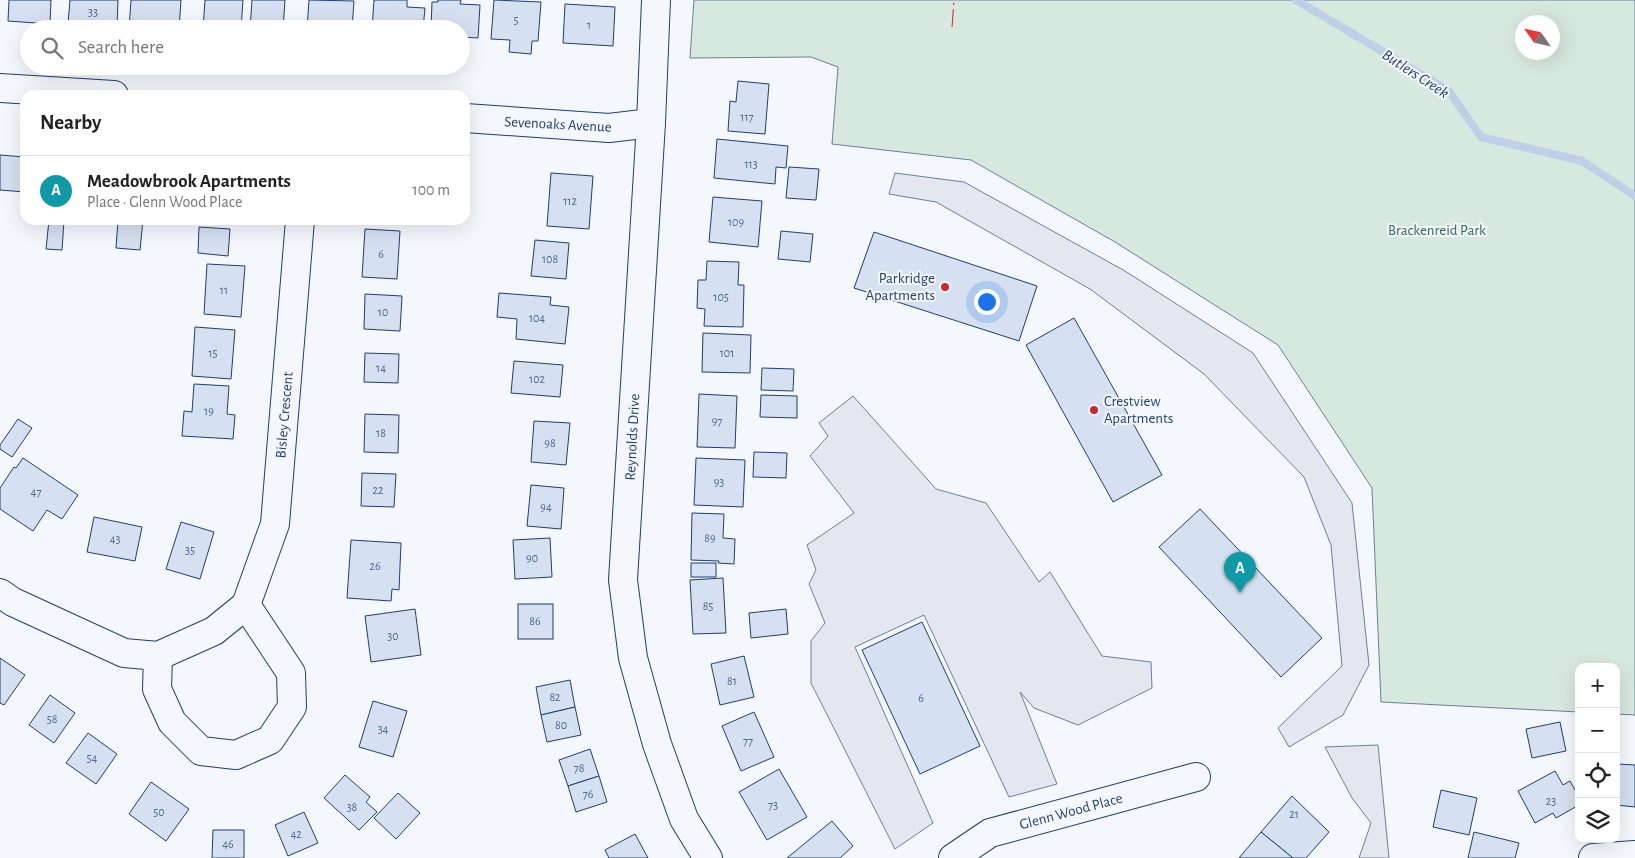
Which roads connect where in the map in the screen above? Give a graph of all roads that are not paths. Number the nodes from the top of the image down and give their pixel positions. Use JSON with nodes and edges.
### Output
{"nodes":[{"id":1,"x":656,"y":0,"type":"edge"},
{"id":2,"x":0,"y":88,"type":"edge"},
{"id":3,"x":33,"y":90,"type":"edge"},
{"id":4,"x":470,"y":118,"type":"edge"},
{"id":5,"x":651,"y":123,"type":"junction"},
{"id":6,"x":300,"y":225,"type":"edge"},
{"id":7,"x":0,"y":593,"type":"edge"},
{"id":8,"x":246,"y":605,"type":"junction"},
{"id":9,"x":158,"y":656,"type":"junction"},
{"id":10,"x":1196,"y":777,"type":"dead end"},
{"id":11,"x":1635,"y":855,"type":"edge"},
{"id":12,"x":708,"y":858,"type":"edge"},
{"id":13,"x":953,"y":858,"type":"edge"},
{"id":14,"x":1593,"y":858,"type":"edge"}],
"edges":[{"from":1,"to":5,"type":"street","name":"Reynolds Drive"},
{"from":2,"to":3,"type":"street"},
{"from":4,"to":5,"type":"street","name":"Sevenoaks Avenue"},
{"from":5,"to":12,"type":"street","name":"Reynolds Drive"},
{"from":6,"to":8,"type":"street","name":"Bisley Crescent"},
{"from":7,"to":9,"type":"street"},
{"from":8,"to":9,"type":"street"},
{"from":8,"to":9,"type":"street"},
{"from":10,"to":13,"type":"street","name":"Glenn Wood Place"},
{"from":11,"to":14,"type":"street"}]}
